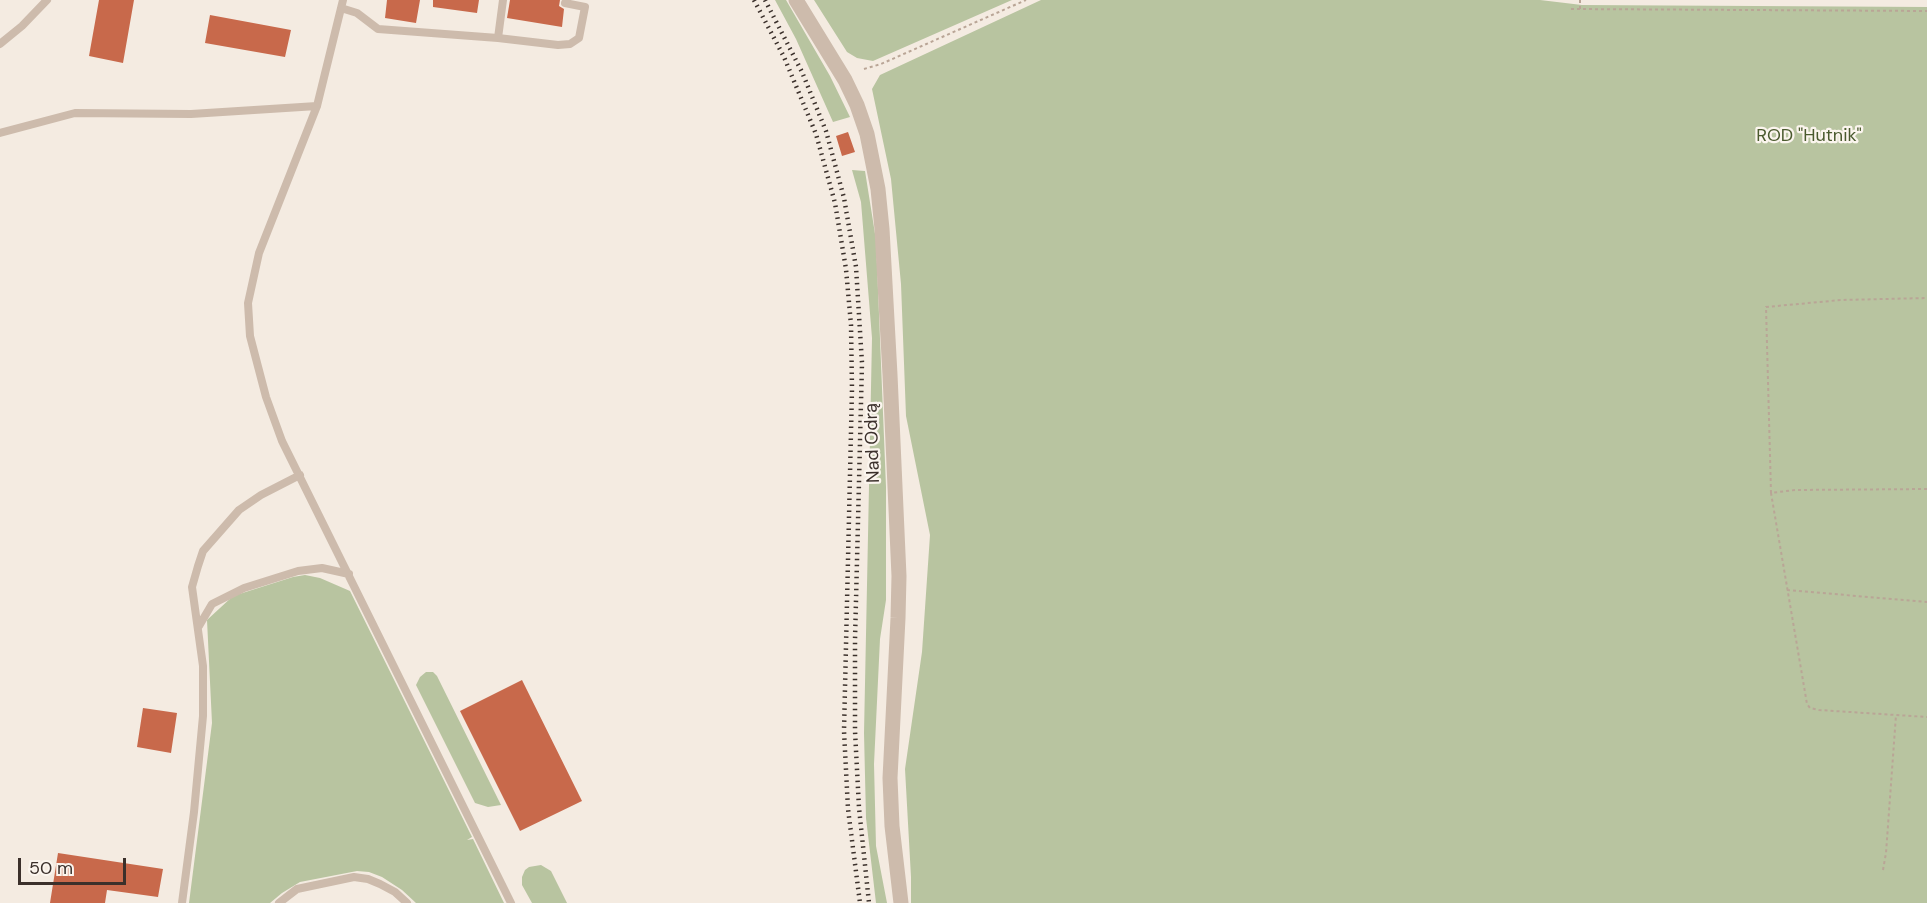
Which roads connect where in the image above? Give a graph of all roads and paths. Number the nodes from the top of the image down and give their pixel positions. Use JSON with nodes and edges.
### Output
{"nodes":[{"id":1,"x":47,"y":0,"type":"edge"},
{"id":2,"x":503,"y":0,"type":"edge"},
{"id":3,"x":796,"y":0,"type":"edge"},
{"id":4,"x":1026,"y":0,"type":"edge"},
{"id":5,"x":1580,"y":0,"type":"edge"},
{"id":6,"x":565,"y":3,"type":"dead end"},
{"id":7,"x":342,"y":4,"type":"edge"},
{"id":8,"x":1571,"y":9,"type":"dead end"},
{"id":9,"x":1580,"y":9,"type":"junction"},
{"id":10,"x":1927,"y":11,"type":"edge"},
{"id":11,"x":498,"y":38,"type":"junction"},
{"id":12,"x":0,"y":44,"type":"edge"},
{"id":13,"x":864,"y":69,"type":"dead end"},
{"id":14,"x":317,"y":106,"type":"junction"},
{"id":15,"x":0,"y":133,"type":"edge"},
{"id":16,"x":1927,"y":297,"type":"edge"},
{"id":17,"x":300,"y":475,"type":"junction"},
{"id":18,"x":1927,"y":489,"type":"edge"},
{"id":19,"x":1771,"y":493,"type":"junction"},
{"id":20,"x":349,"y":574,"type":"junction"},
{"id":21,"x":1787,"y":591,"type":"junction"},
{"id":22,"x":1927,"y":602,"type":"edge"},
{"id":23,"x":198,"y":626,"type":"junction"},
{"id":24,"x":1896,"y":715,"type":"junction"},
{"id":25,"x":1927,"y":717,"type":"edge"},
{"id":26,"x":1882,"y":870,"type":"dead end"},
{"id":27,"x":182,"y":903,"type":"edge"},
{"id":28,"x":279,"y":903,"type":"edge"},
{"id":29,"x":407,"y":903,"type":"edge"},
{"id":30,"x":511,"y":903,"type":"edge"},
{"id":31,"x":901,"y":903,"type":"edge"}],
"edges":[{"from":1,"to":12,"type":"lane"},
{"from":2,"to":11,"type":"lane"},
{"from":3,"to":31,"type":"street","name":"Nad Odrą"},
{"from":4,"to":13,"type":"path"},
{"from":5,"to":9,"type":"path"},
{"from":6,"to":11,"type":"lane"},
{"from":7,"to":11,"type":"lane"},
{"from":7,"to":14,"type":"lane"},
{"from":8,"to":9,"type":"path"},
{"from":9,"to":10,"type":"path"},
{"from":14,"to":15,"type":"lane"},
{"from":14,"to":17,"type":"lane"},
{"from":16,"to":19,"type":"path"},
{"from":17,"to":20,"type":"lane"},
{"from":17,"to":23,"type":"lane"},
{"from":18,"to":19,"type":"path"},
{"from":19,"to":21,"type":"path"},
{"from":20,"to":23,"type":"lane"},
{"from":20,"to":30,"type":"lane"},
{"from":21,"to":22,"type":"path"},
{"from":21,"to":24,"type":"path"},
{"from":23,"to":27,"type":"lane"},
{"from":24,"to":25,"type":"path"},
{"from":24,"to":26,"type":"path"},
{"from":28,"to":29,"type":"lane"}]}
